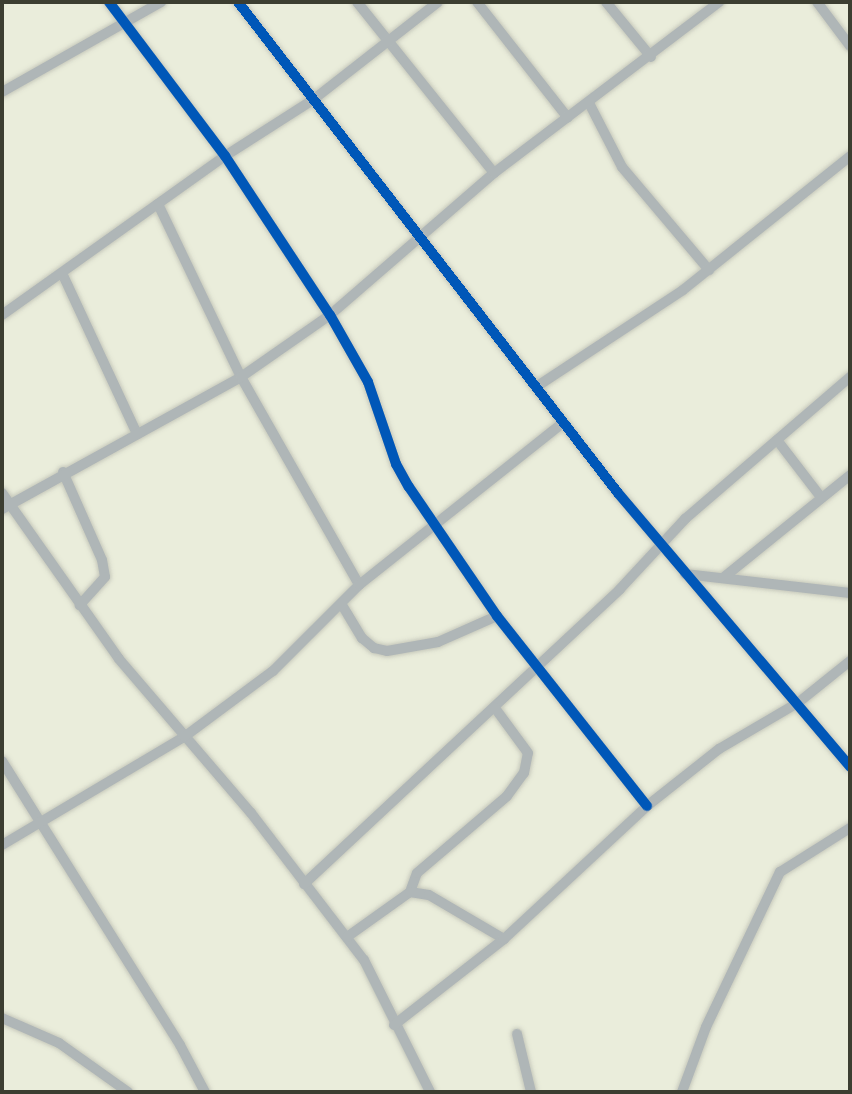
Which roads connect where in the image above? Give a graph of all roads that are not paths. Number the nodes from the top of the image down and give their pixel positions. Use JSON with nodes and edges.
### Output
{"nodes":[{"id":1,"x":108,"y":2,"type":"edge"},
{"id":2,"x":160,"y":2,"type":"edge"},
{"id":3,"x":238,"y":2,"type":"edge"},
{"id":4,"x":357,"y":2,"type":"edge"},
{"id":5,"x":438,"y":2,"type":"edge"},
{"id":6,"x":477,"y":2,"type":"edge"},
{"id":7,"x":606,"y":2,"type":"edge"},
{"id":8,"x":719,"y":2,"type":"edge"},
{"id":9,"x":817,"y":2,"type":"edge"},
{"id":10,"x":127,"y":23,"type":"junction"},
{"id":11,"x":848,"y":40,"type":"edge"},
{"id":12,"x":387,"y":41,"type":"junction"},
{"id":13,"x":651,"y":57,"type":"junction"},
{"id":14,"x":2,"y":92,"type":"edge"},
{"id":15,"x":314,"y":99,"type":"junction"},
{"id":16,"x":589,"y":103,"type":"junction"},
{"id":17,"x":568,"y":118,"type":"junction"},
{"id":18,"x":225,"y":156,"type":"junction"},
{"id":19,"x":850,"y":156,"type":"edge"},
{"id":20,"x":494,"y":173,"type":"junction"},
{"id":21,"x":158,"y":204,"type":"junction"},
{"id":22,"x":420,"y":238,"type":"junction"},
{"id":23,"x":709,"y":270,"type":"junction"},
{"id":24,"x":62,"y":273,"type":"junction"},
{"id":25,"x":2,"y":315,"type":"edge"},
{"id":26,"x":330,"y":315,"type":"junction"},
{"id":27,"x":241,"y":377,"type":"junction"},
{"id":28,"x":850,"y":377,"type":"edge"},
{"id":29,"x":536,"y":387,"type":"junction"},
{"id":30,"x":563,"y":424,"type":"junction"},
{"id":31,"x":137,"y":434,"type":"junction"},
{"id":32,"x":777,"y":440,"type":"junction"},
{"id":33,"x":63,"y":472,"type":"junction"},
{"id":34,"x":850,"y":475,"type":"edge"},
{"id":35,"x":2,"y":493,"type":"edge"},
{"id":36,"x":820,"y":496,"type":"junction"},
{"id":37,"x":5,"y":507,"type":"edge"},
{"id":38,"x":435,"y":521,"type":"junction"},
{"id":39,"x":662,"y":543,"type":"junction"},
{"id":40,"x":685,"y":574,"type":"junction"},
{"id":41,"x":723,"y":578,"type":"junction"},
{"id":42,"x":359,"y":585,"type":"junction"},
{"id":43,"x":850,"y":593,"type":"edge"},
{"id":44,"x":80,"y":605,"type":"junction"},
{"id":45,"x":342,"y":605,"type":"junction"},
{"id":46,"x":497,"y":616,"type":"junction"},
{"id":47,"x":850,"y":661,"type":"edge"},
{"id":48,"x":536,"y":664,"type":"junction"},
{"id":49,"x":799,"y":702,"type":"junction"},
{"id":50,"x":495,"y":708,"type":"junction"},
{"id":51,"x":184,"y":737,"type":"junction"},
{"id":52,"x":2,"y":761,"type":"edge"},
{"id":53,"x":850,"y":767,"type":"edge"},
{"id":54,"x":648,"y":806,"type":"junction"},
{"id":55,"x":38,"y":823,"type":"junction"},
{"id":56,"x":850,"y":828,"type":"edge"},
{"id":57,"x":2,"y":845,"type":"edge"},
{"id":58,"x":304,"y":884,"type":"junction"},
{"id":59,"x":410,"y":892,"type":"junction"},
{"id":60,"x":347,"y":937,"type":"junction"},
{"id":61,"x":504,"y":939,"type":"junction"},
{"id":62,"x":4,"y":1019,"type":"edge"},
{"id":63,"x":394,"y":1025,"type":"junction"},
{"id":64,"x":2,"y":1033,"type":"edge"},
{"id":65,"x":516,"y":1034,"type":"dead end"},
{"id":66,"x":128,"y":1092,"type":"edge"},
{"id":67,"x":205,"y":1092,"type":"edge"},
{"id":68,"x":430,"y":1092,"type":"edge"},
{"id":69,"x":531,"y":1092,"type":"edge"},
{"id":70,"x":682,"y":1092,"type":"edge"}],
"edges":[{"from":1,"to":10,"type":"street"},
{"from":2,"to":10,"type":"street"},
{"from":3,"to":15,"type":"street"},
{"from":4,"to":12,"type":"street"},
{"from":5,"to":12,"type":"street"},
{"from":6,"to":17,"type":"street"},
{"from":7,"to":13,"type":"street"},
{"from":8,"to":13,"type":"street"},
{"from":9,"to":11,"type":"street"},
{"from":10,"to":14,"type":"street"},
{"from":10,"to":18,"type":"street"},
{"from":12,"to":15,"type":"street"},
{"from":12,"to":20,"type":"street"},
{"from":13,"to":16,"type":"street"},
{"from":15,"to":18,"type":"street"},
{"from":15,"to":22,"type":"street"},
{"from":16,"to":17,"type":"street"},
{"from":16,"to":23,"type":"street"},
{"from":17,"to":20,"type":"street"},
{"from":18,"to":21,"type":"street"},
{"from":18,"to":26,"type":"street"},
{"from":19,"to":23,"type":"street"},
{"from":20,"to":22,"type":"street"},
{"from":21,"to":24,"type":"street"},
{"from":21,"to":27,"type":"street"},
{"from":22,"to":26,"type":"street"},
{"from":22,"to":29,"type":"street"},
{"from":23,"to":29,"type":"street"},
{"from":24,"to":25,"type":"street"},
{"from":24,"to":31,"type":"street"},
{"from":26,"to":27,"type":"street"},
{"from":26,"to":38,"type":"street"},
{"from":27,"to":31,"type":"street"},
{"from":27,"to":42,"type":"street"},
{"from":28,"to":32,"type":"street"},
{"from":29,"to":30,"type":"street"},
{"from":30,"to":38,"type":"street"},
{"from":30,"to":39,"type":"street"},
{"from":31,"to":33,"type":"street"},
{"from":32,"to":36,"type":"street"},
{"from":32,"to":39,"type":"street"},
{"from":33,"to":37,"type":"street"},
{"from":33,"to":44,"type":"street"},
{"from":34,"to":36,"type":"street"},
{"from":35,"to":37,"type":"street"},
{"from":36,"to":41,"type":"street"},
{"from":37,"to":44,"type":"street"},
{"from":38,"to":42,"type":"street"},
{"from":38,"to":46,"type":"street"},
{"from":39,"to":40,"type":"street"},
{"from":39,"to":48,"type":"street"},
{"from":40,"to":41,"type":"street"},
{"from":40,"to":49,"type":"street"},
{"from":41,"to":43,"type":"street"},
{"from":42,"to":45,"type":"street"},
{"from":44,"to":51,"type":"street"},
{"from":45,"to":46,"type":"street"},
{"from":45,"to":51,"type":"street"},
{"from":46,"to":48,"type":"street"},
{"from":47,"to":49,"type":"street"},
{"from":48,"to":50,"type":"street"},
{"from":48,"to":54,"type":"street"},
{"from":49,"to":53,"type":"street"},
{"from":49,"to":54,"type":"street"},
{"from":50,"to":58,"type":"street"},
{"from":50,"to":59,"type":"street"},
{"from":51,"to":55,"type":"street"},
{"from":51,"to":58,"type":"street"},
{"from":52,"to":55,"type":"street"},
{"from":54,"to":61,"type":"street"},
{"from":55,"to":57,"type":"street"},
{"from":55,"to":67,"type":"street"},
{"from":56,"to":70,"type":"street"},
{"from":58,"to":60,"type":"street"},
{"from":59,"to":60,"type":"street"},
{"from":59,"to":61,"type":"street"},
{"from":60,"to":63,"type":"street"},
{"from":61,"to":63,"type":"street"},
{"from":62,"to":64,"type":"street"},
{"from":62,"to":66,"type":"street"},
{"from":63,"to":68,"type":"street"},
{"from":65,"to":69,"type":"street"}]}
